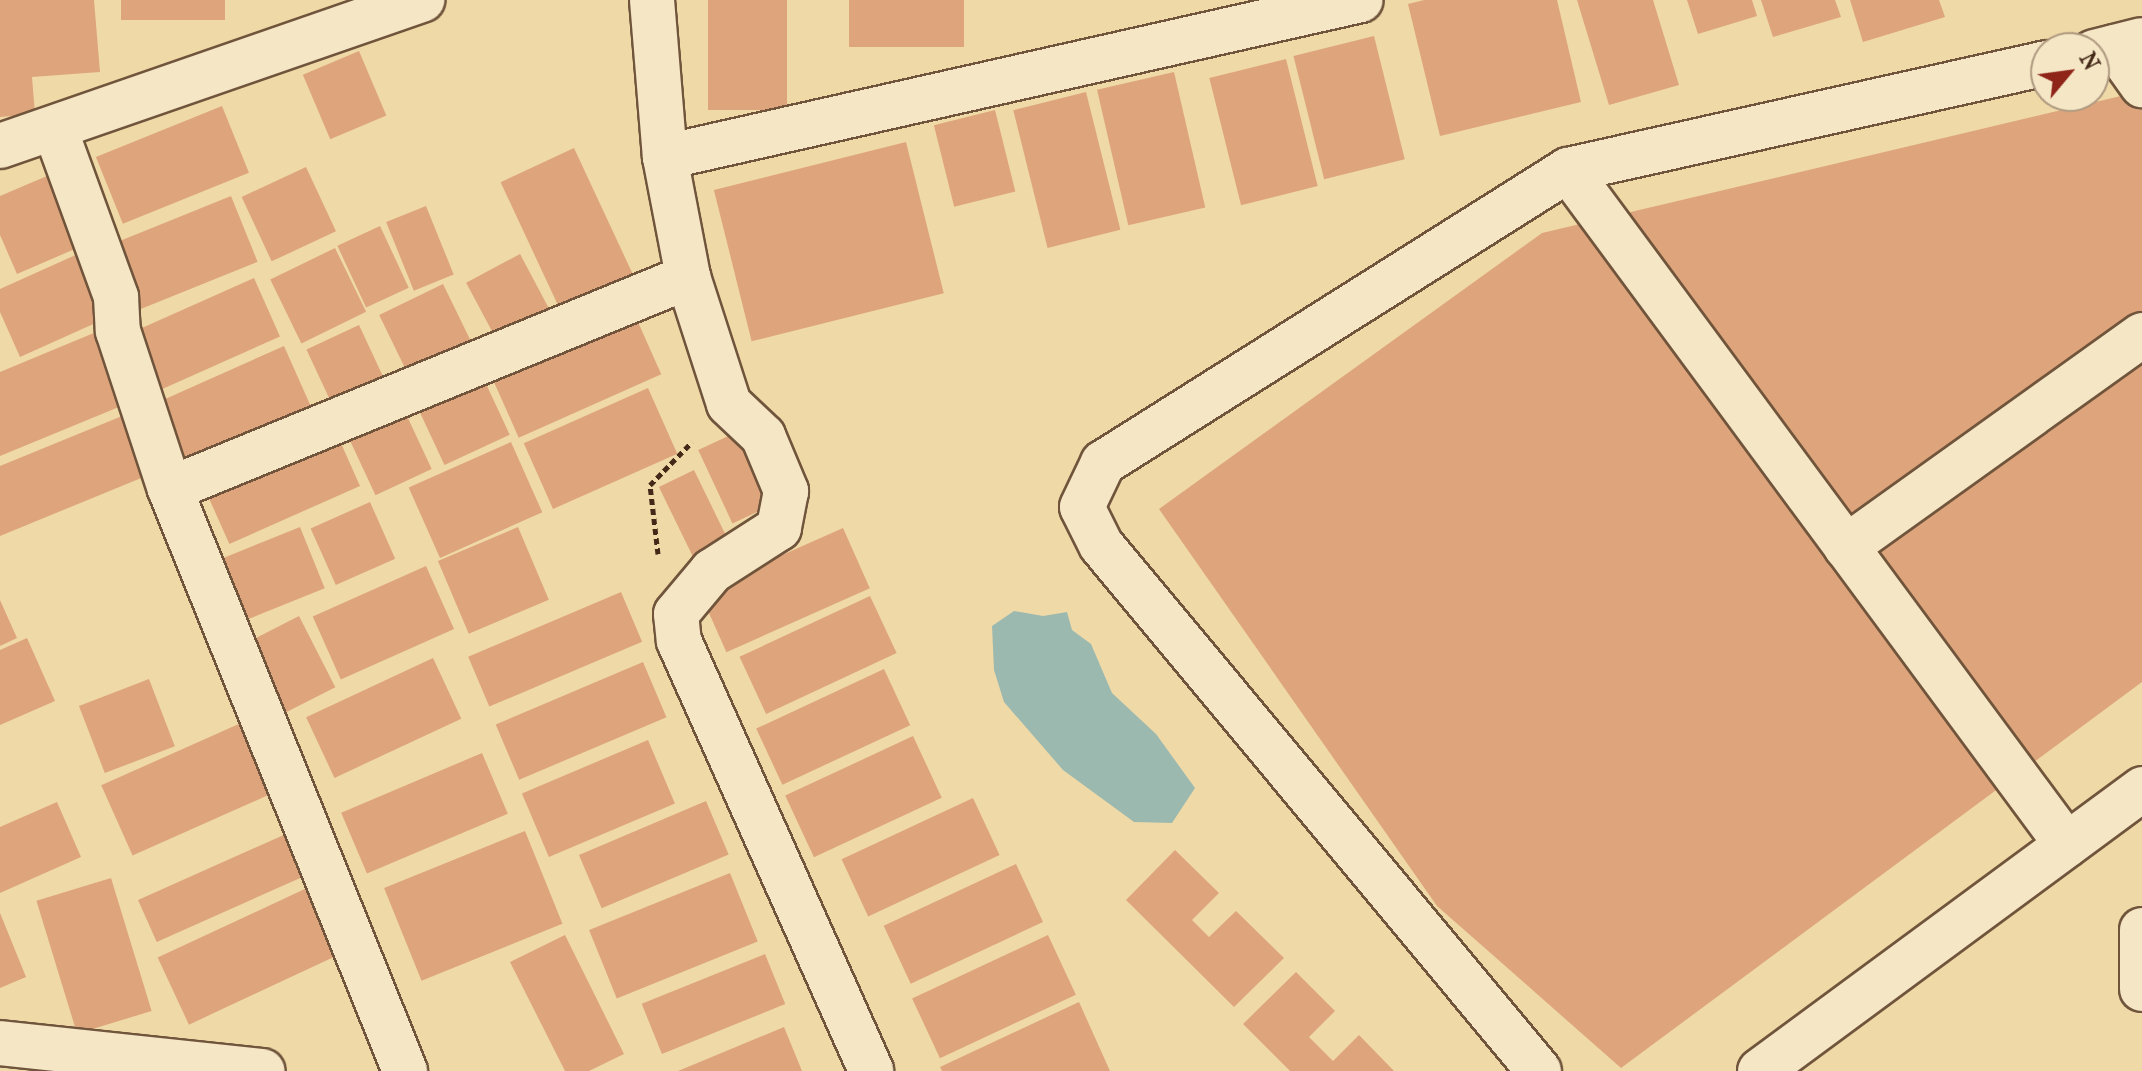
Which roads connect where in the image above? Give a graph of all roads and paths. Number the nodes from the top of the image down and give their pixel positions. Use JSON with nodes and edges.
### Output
{"nodes":[{"id":1,"x":422,"y":0,"type":"edge"},
{"id":2,"x":652,"y":0,"type":"edge"},
{"id":3,"x":1361,"y":0,"type":"edge"},
{"id":4,"x":2117,"y":46,"type":"edge"},
{"id":5,"x":2030,"y":67,"type":"edge"},
{"id":6,"x":2142,"y":85,"type":"edge"},
{"id":7,"x":55,"y":129,"type":"junction"},
{"id":8,"x":0,"y":146,"type":"edge"},
{"id":9,"x":665,"y":157,"type":"junction"},
{"id":10,"x":1568,"y":170,"type":"junction"},
{"id":11,"x":688,"y":277,"type":"junction"},
{"id":12,"x":2142,"y":335,"type":"edge"},
{"id":13,"x":729,"y":404,"type":"junction"},
{"id":14,"x":170,"y":489,"type":"junction"},
{"id":15,"x":1846,"y":547,"type":"junction"},
{"id":16,"x":676,"y":614,"type":"junction"},
{"id":17,"x":2142,"y":789,"type":"edge"},
{"id":18,"x":2067,"y":845,"type":"junction"},
{"id":19,"x":2142,"y":930,"type":"edge"},
{"id":20,"x":2142,"y":989,"type":"edge"},
{"id":21,"x":0,"y":1043,"type":"edge"},
{"id":22,"x":263,"y":1071,"type":"edge"},
{"id":23,"x":405,"y":1071,"type":"edge"},
{"id":24,"x":871,"y":1071,"type":"edge"},
{"id":25,"x":1539,"y":1071,"type":"edge"},
{"id":26,"x":1760,"y":1071,"type":"edge"}],
"edges":[{"from":1,"to":7,"type":"street"},
{"from":2,"to":9,"type":"street"},
{"from":3,"to":9,"type":"street"},
{"from":4,"to":6,"type":"street"},
{"from":5,"to":10,"type":"street"},
{"from":7,"to":8,"type":"street"},
{"from":7,"to":14,"type":"street"},
{"from":9,"to":11,"type":"street"},
{"from":10,"to":15,"type":"street"},
{"from":10,"to":25,"type":"street"},
{"from":11,"to":13,"type":"street"},
{"from":11,"to":14,"type":"street"},
{"from":12,"to":15,"type":"street"},
{"from":13,"to":16,"type":"path"},
{"from":13,"to":16,"type":"street"},
{"from":14,"to":23,"type":"street"},
{"from":15,"to":18,"type":"street"},
{"from":16,"to":24,"type":"street"},
{"from":17,"to":18,"type":"street"},
{"from":18,"to":26,"type":"street"},
{"from":19,"to":20,"type":"street"},
{"from":21,"to":22,"type":"street"}]}
